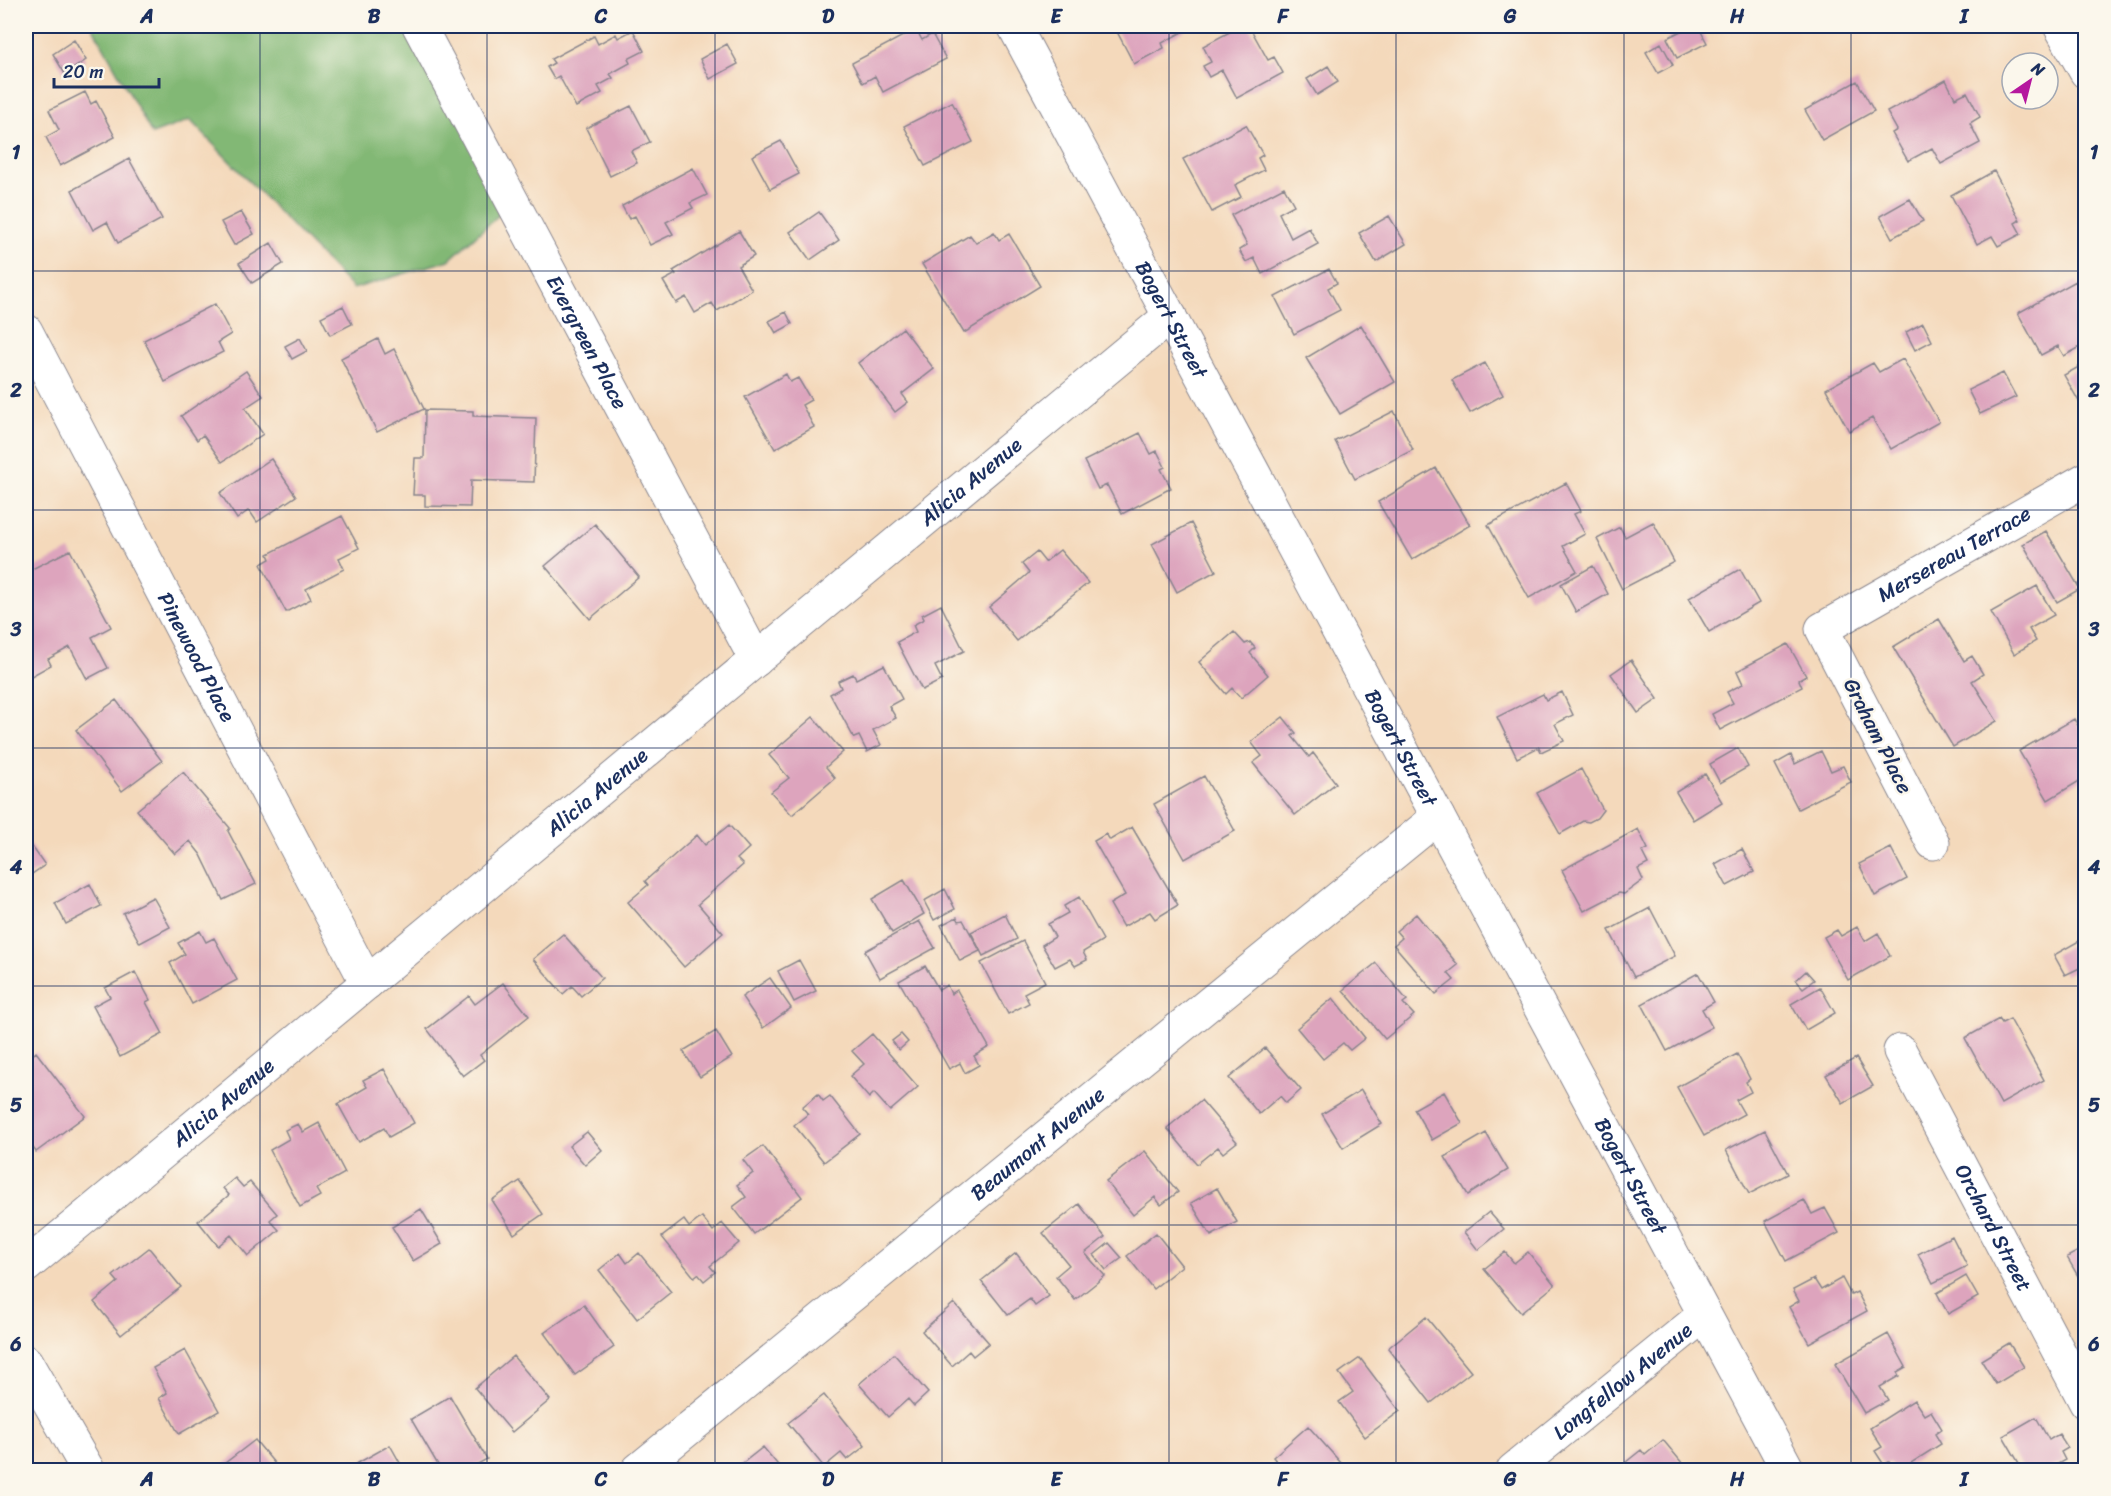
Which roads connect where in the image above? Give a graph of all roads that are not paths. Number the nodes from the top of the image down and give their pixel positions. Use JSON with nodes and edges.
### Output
{"nodes":[{"id":1,"x":419,"y":26,"type":"edge"},
{"id":2,"x":1014,"y":26,"type":"edge"},
{"id":3,"x":2060,"y":26,"type":"edge"},
{"id":4,"x":2085,"y":72,"type":"edge"},
{"id":5,"x":1170,"y":316,"type":"junction"},
{"id":6,"x":26,"y":331,"type":"edge"},
{"id":7,"x":2085,"y":478,"type":"edge"},
{"id":8,"x":1822,"y":629,"type":"joint"},
{"id":9,"x":756,"y":660,"type":"junction"},
{"id":10,"x":1438,"y":817,"type":"junction"},
{"id":11,"x":1933,"y":843,"type":"dead end"},
{"id":12,"x":367,"y":983,"type":"junction"},
{"id":13,"x":1900,"y":1051,"type":"dead end"},
{"id":14,"x":26,"y":1266,"type":"edge"},
{"id":15,"x":1704,"y":1315,"type":"junction"},
{"id":16,"x":26,"y":1362,"type":"edge"},
{"id":17,"x":2085,"y":1403,"type":"edge"},
{"id":18,"x":88,"y":1470,"type":"edge"},
{"id":19,"x":638,"y":1470,"type":"edge"},
{"id":20,"x":1513,"y":1470,"type":"edge"},
{"id":21,"x":1788,"y":1470,"type":"edge"}],
"edges":[{"from":1,"to":9,"type":"street","name":"Evergreen Place"},
{"from":2,"to":5,"type":"street","name":"Bogert Street"},
{"from":3,"to":4,"type":"street"},
{"from":5,"to":9,"type":"street","name":"Alicia Avenue"},
{"from":5,"to":10,"type":"street","name":"Bogert Street"},
{"from":6,"to":12,"type":"street","name":"Pinewood Place"},
{"from":7,"to":8,"type":"street","name":"Mersereau Terrace"},
{"from":8,"to":11,"type":"street","name":"Graham Place"},
{"from":9,"to":12,"type":"street","name":"Alicia Avenue"},
{"from":10,"to":15,"type":"street","name":"Bogert Street"},
{"from":10,"to":19,"type":"street","name":"Beaumont Avenue"},
{"from":12,"to":14,"type":"street","name":"Alicia Avenue"},
{"from":13,"to":17,"type":"street","name":"Orchard Street"},
{"from":15,"to":20,"type":"street","name":"Longfellow Avenue"},
{"from":15,"to":21,"type":"street","name":"Bogert Street"},
{"from":16,"to":18,"type":"street"}]}
